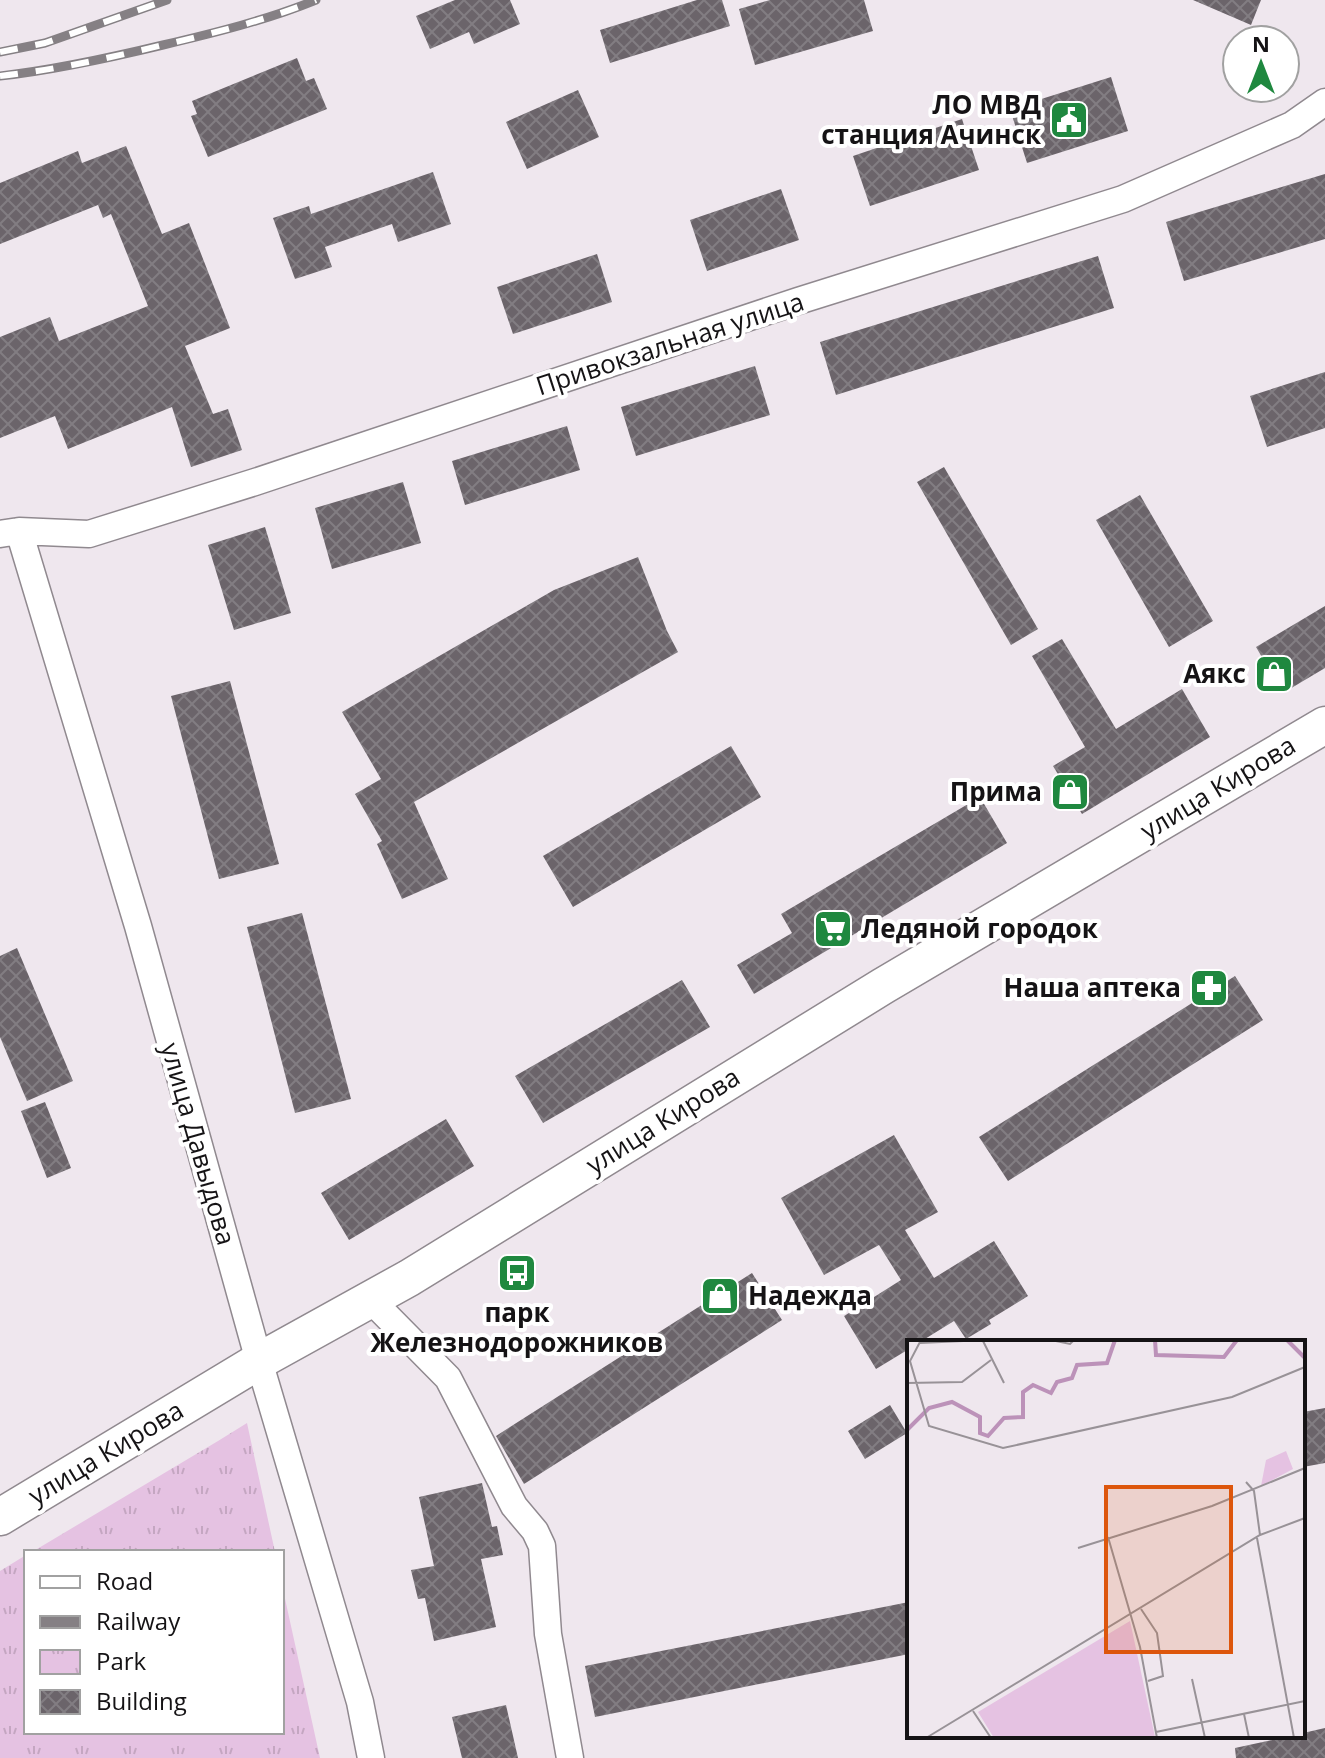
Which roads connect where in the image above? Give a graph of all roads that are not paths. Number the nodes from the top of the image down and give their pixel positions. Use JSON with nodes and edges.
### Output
{"nodes":[{"id":1,"x":1325,"y":102,"type":"edge"},
{"id":2,"x":10,"y":532,"type":"edge"},
{"id":3,"x":1325,"y":725,"type":"edge"},
{"id":4,"x":371,"y":1300,"type":"junction"},
{"id":5,"x":259,"y":1361,"type":"junction"},
{"id":6,"x":0,"y":1517,"type":"edge"},
{"id":7,"x":371,"y":1758,"type":"edge"},
{"id":8,"x":570,"y":1758,"type":"edge"}],
"edges":[{"from":1,"to":2,"type":"street","name":"Привокзальная улица"},
{"from":2,"to":5,"type":"street","name":"улица Давыдова"},
{"from":3,"to":4,"type":"main road","name":"улица Кирова"},
{"from":4,"to":5,"type":"main road","name":"улица Кирова"},
{"from":4,"to":8,"type":"street"},
{"from":5,"to":6,"type":"main road","name":"улица Кирова"},
{"from":5,"to":7,"type":"street","name":"улица Давыдова"}]}
